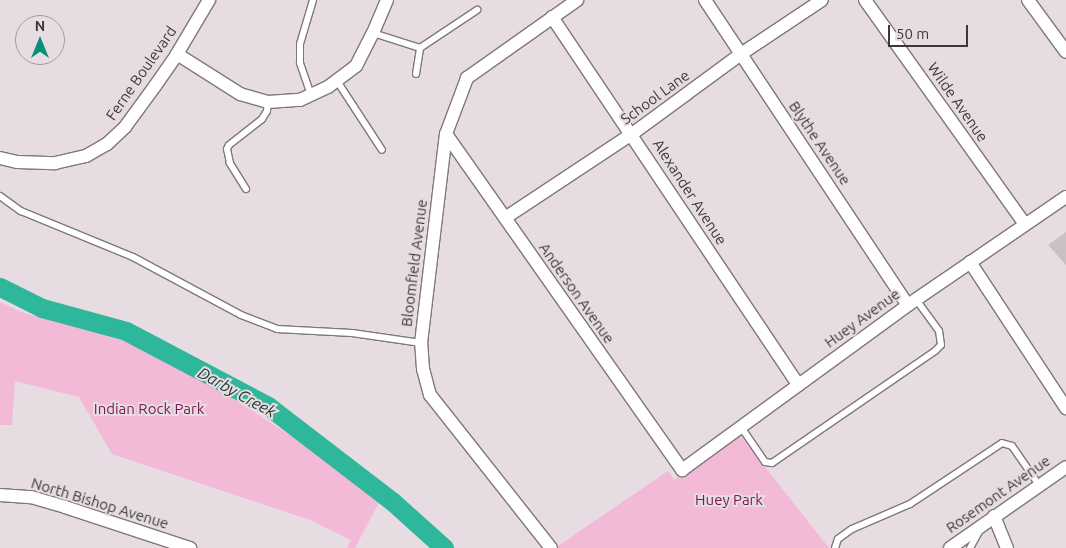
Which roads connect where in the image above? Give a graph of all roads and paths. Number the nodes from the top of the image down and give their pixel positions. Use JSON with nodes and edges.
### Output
{"nodes":[{"id":1,"x":209,"y":0,"type":"edge"},
{"id":2,"x":313,"y":0,"type":"edge"},
{"id":3,"x":387,"y":0,"type":"edge"},
{"id":4,"x":577,"y":0,"type":"edge"},
{"id":5,"x":705,"y":0,"type":"edge"},
{"id":6,"x":822,"y":0,"type":"edge"},
{"id":7,"x":865,"y":0,"type":"edge"},
{"id":8,"x":1028,"y":0,"type":"edge"},
{"id":9,"x":477,"y":10,"type":"dead end"},
{"id":10,"x":552,"y":17,"type":"junction"},
{"id":11,"x":374,"y":33,"type":"junction"},
{"id":12,"x":420,"y":48,"type":"junction"},
{"id":13,"x":1066,"y":52,"type":"edge"},
{"id":14,"x":177,"y":54,"type":"junction"},
{"id":15,"x":740,"y":54,"type":"junction"},
{"id":16,"x":416,"y":74,"type":"dead end"},
{"id":17,"x":337,"y":81,"type":"junction"},
{"id":18,"x":311,"y":95,"type":"junction"},
{"id":19,"x":268,"y":102,"type":"junction"},
{"id":20,"x":446,"y":134,"type":"junction"},
{"id":21,"x":632,"y":134,"type":"junction"},
{"id":22,"x":382,"y":150,"type":"dead end"},
{"id":23,"x":0,"y":158,"type":"edge"},
{"id":24,"x":246,"y":189,"type":"dead end"},
{"id":25,"x":0,"y":196,"type":"edge"},
{"id":26,"x":1066,"y":197,"type":"edge"},
{"id":27,"x":505,"y":218,"type":"junction"},
{"id":28,"x":1024,"y":224,"type":"junction"},
{"id":29,"x":970,"y":262,"type":"junction"},
{"id":30,"x":912,"y":302,"type":"junction"},
{"id":31,"x":421,"y":343,"type":"junction"},
{"id":32,"x":798,"y":386,"type":"junction"},
{"id":33,"x":1066,"y":408,"type":"edge"},
{"id":34,"x":741,"y":427,"type":"junction"},
{"id":35,"x":1066,"y":467,"type":"edge"},
{"id":36,"x":682,"y":470,"type":"joint"},
{"id":37,"x":1039,"y":485,"type":"junction"},
{"id":38,"x":0,"y":495,"type":"edge"},
{"id":39,"x":994,"y":516,"type":"junction"},
{"id":40,"x":983,"y":524,"type":"junction"},
{"id":41,"x":190,"y":548,"type":"edge"},
{"id":42,"x":551,"y":548,"type":"edge"},
{"id":43,"x":835,"y":548,"type":"edge"},
{"id":44,"x":950,"y":548,"type":"edge"},
{"id":45,"x":970,"y":548,"type":"edge"},
{"id":46,"x":1007,"y":548,"type":"edge"}],
"edges":[{"from":1,"to":14,"type":"street","name":"Ferne Boulevard"},
{"from":2,"to":18,"type":"lane"},
{"from":3,"to":11,"type":"street"},
{"from":4,"to":10,"type":"street","name":"Bloomfield Avenue"},
{"from":5,"to":15,"type":"street","name":"Blythe Avenue"},
{"from":6,"to":15,"type":"street","name":"School Lane"},
{"from":7,"to":28,"type":"street","name":"Wilde Avenue"},
{"from":8,"to":13,"type":"street"},
{"from":9,"to":12,"type":"lane"},
{"from":10,"to":20,"type":"street","name":"Bloomfield Avenue"},
{"from":10,"to":21,"type":"street","name":"Alexander Avenue"},
{"from":11,"to":12,"type":"lane"},
{"from":11,"to":17,"type":"street"},
{"from":12,"to":16,"type":"lane"},
{"from":14,"to":19,"type":"street"},
{"from":14,"to":23,"type":"street","name":"Ferne Boulevard"},
{"from":15,"to":21,"type":"street","name":"School Lane"},
{"from":15,"to":30,"type":"street","name":"Blythe Avenue"},
{"from":17,"to":18,"type":"street"},
{"from":17,"to":22,"type":"lane"},
{"from":18,"to":19,"type":"street"},
{"from":19,"to":24,"type":"lane"},
{"from":20,"to":27,"type":"street","name":"Anderson Avenue"},
{"from":20,"to":31,"type":"street","name":"Bloomfield Avenue"},
{"from":21,"to":27,"type":"street","name":"School Lane"},
{"from":21,"to":32,"type":"street","name":"Alexander Avenue"},
{"from":25,"to":31,"type":"lane"},
{"from":26,"to":28,"type":"street","name":"Huey Avenue"},
{"from":27,"to":36,"type":"street","name":"Anderson Avenue"},
{"from":28,"to":29,"type":"street","name":"Huey Avenue"},
{"from":29,"to":30,"type":"street","name":"Huey Avenue"},
{"from":29,"to":33,"type":"street"},
{"from":30,"to":32,"type":"street","name":"Huey Avenue"},
{"from":30,"to":34,"type":"lane"},
{"from":31,"to":42,"type":"street","name":"Bloomfield Avenue"},
{"from":32,"to":34,"type":"street","name":"Huey Avenue"},
{"from":34,"to":36,"type":"street","name":"Huey Avenue"},
{"from":35,"to":37,"type":"street","name":"Rosemont Avenue"},
{"from":37,"to":39,"type":"street","name":"Rosemont Avenue"},
{"from":37,"to":43,"type":"lane"},
{"from":38,"to":41,"type":"street","name":"North Bishop Avenue"},
{"from":39,"to":40,"type":"street","name":"Rosemont Avenue"},
{"from":39,"to":46,"type":"street"},
{"from":40,"to":44,"type":"street","name":"Rosemont Avenue"},
{"from":40,"to":45,"type":"lane"}]}
